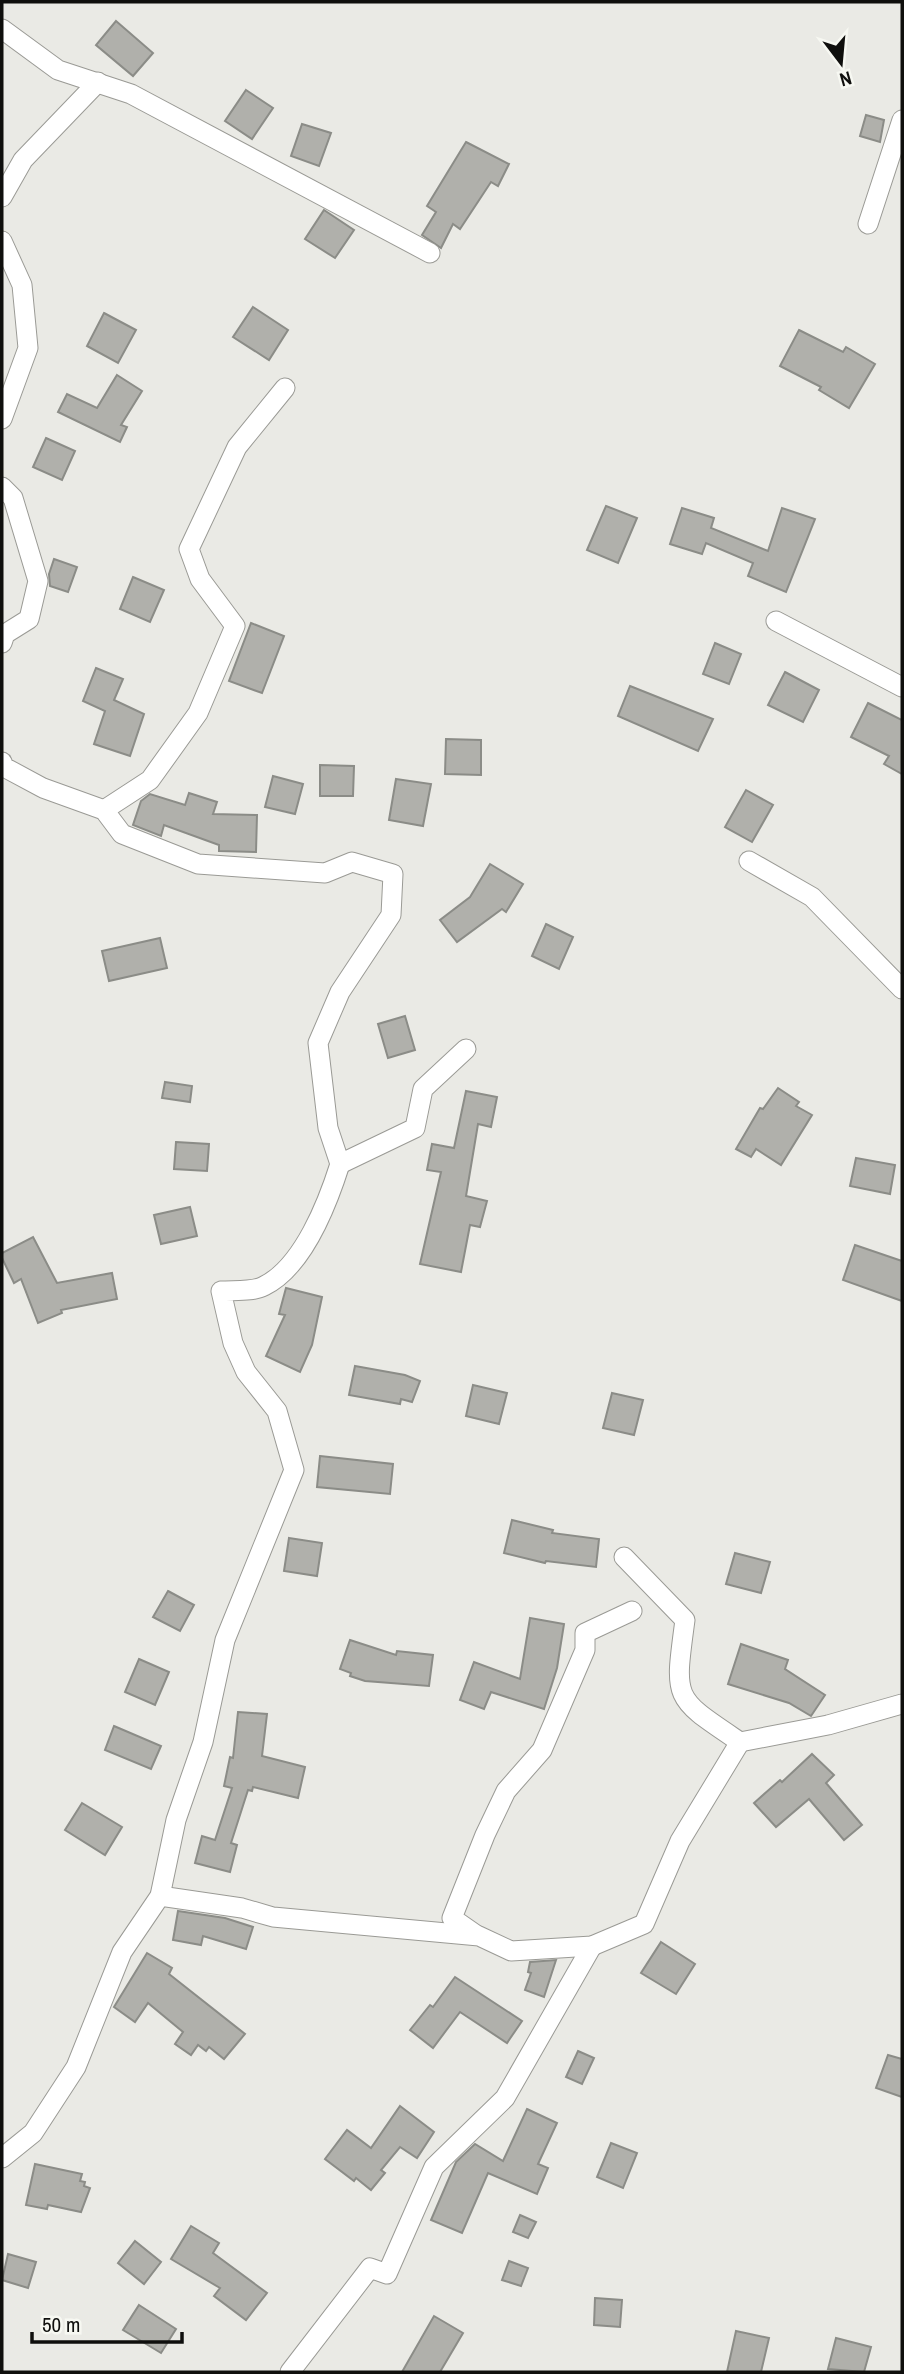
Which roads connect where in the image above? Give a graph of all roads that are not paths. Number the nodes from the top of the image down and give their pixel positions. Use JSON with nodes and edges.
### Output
{"nodes":[{"id":1,"x":2,"y":29,"type":"edge"},
{"id":2,"x":98,"y":82,"type":"junction"},
{"id":3,"x":902,"y":120,"type":"edge"},
{"id":4,"x":2,"y":197,"type":"edge"},
{"id":5,"x":868,"y":224,"type":"dead end"},
{"id":6,"x":2,"y":241,"type":"edge"},
{"id":7,"x":430,"y":253,"type":"dead end"},
{"id":8,"x":285,"y":388,"type":"dead end"},
{"id":9,"x":2,"y":419,"type":"edge"},
{"id":10,"x":2,"y":487,"type":"edge"},
{"id":11,"x":776,"y":621,"type":"dead end"},
{"id":12,"x":2,"y":643,"type":"edge"},
{"id":13,"x":902,"y":687,"type":"edge"},
{"id":14,"x":2,"y":762,"type":"edge"},
{"id":15,"x":104,"y":810,"type":"junction"},
{"id":16,"x":749,"y":861,"type":"dead end"},
{"id":17,"x":902,"y":989,"type":"edge"},
{"id":18,"x":466,"y":1049,"type":"dead end"},
{"id":19,"x":340,"y":1164,"type":"junction"},
{"id":20,"x":624,"y":1557,"type":"dead end"},
{"id":21,"x":632,"y":1611,"type":"dead end"},
{"id":22,"x":902,"y":1704,"type":"edge"},
{"id":23,"x":740,"y":1742,"type":"junction"},
{"id":24,"x":160,"y":1896,"type":"junction"},
{"id":25,"x":479,"y":1936,"type":"junction"},
{"id":26,"x":592,"y":1946,"type":"junction"},
{"id":27,"x":2,"y":2158,"type":"edge"},
{"id":28,"x":290,"y":2372,"type":"edge"}],
"edges":[{"from":1,"to":2,"type":"street"},
{"from":2,"to":4,"type":"street"},
{"from":2,"to":7,"type":"street"},
{"from":3,"to":5,"type":"street"},
{"from":6,"to":9,"type":"street"},
{"from":8,"to":15,"type":"street"},
{"from":10,"to":12,"type":"street"},
{"from":11,"to":13,"type":"street"},
{"from":14,"to":15,"type":"street"},
{"from":15,"to":19,"type":"street"},
{"from":16,"to":17,"type":"street"},
{"from":18,"to":19,"type":"street"},
{"from":19,"to":24,"type":"street"},
{"from":20,"to":23,"type":"street"},
{"from":21,"to":25,"type":"street"},
{"from":22,"to":23,"type":"street"},
{"from":23,"to":26,"type":"street"},
{"from":24,"to":25,"type":"street"},
{"from":24,"to":27,"type":"street"},
{"from":25,"to":26,"type":"street"},
{"from":26,"to":28,"type":"street"}]}
